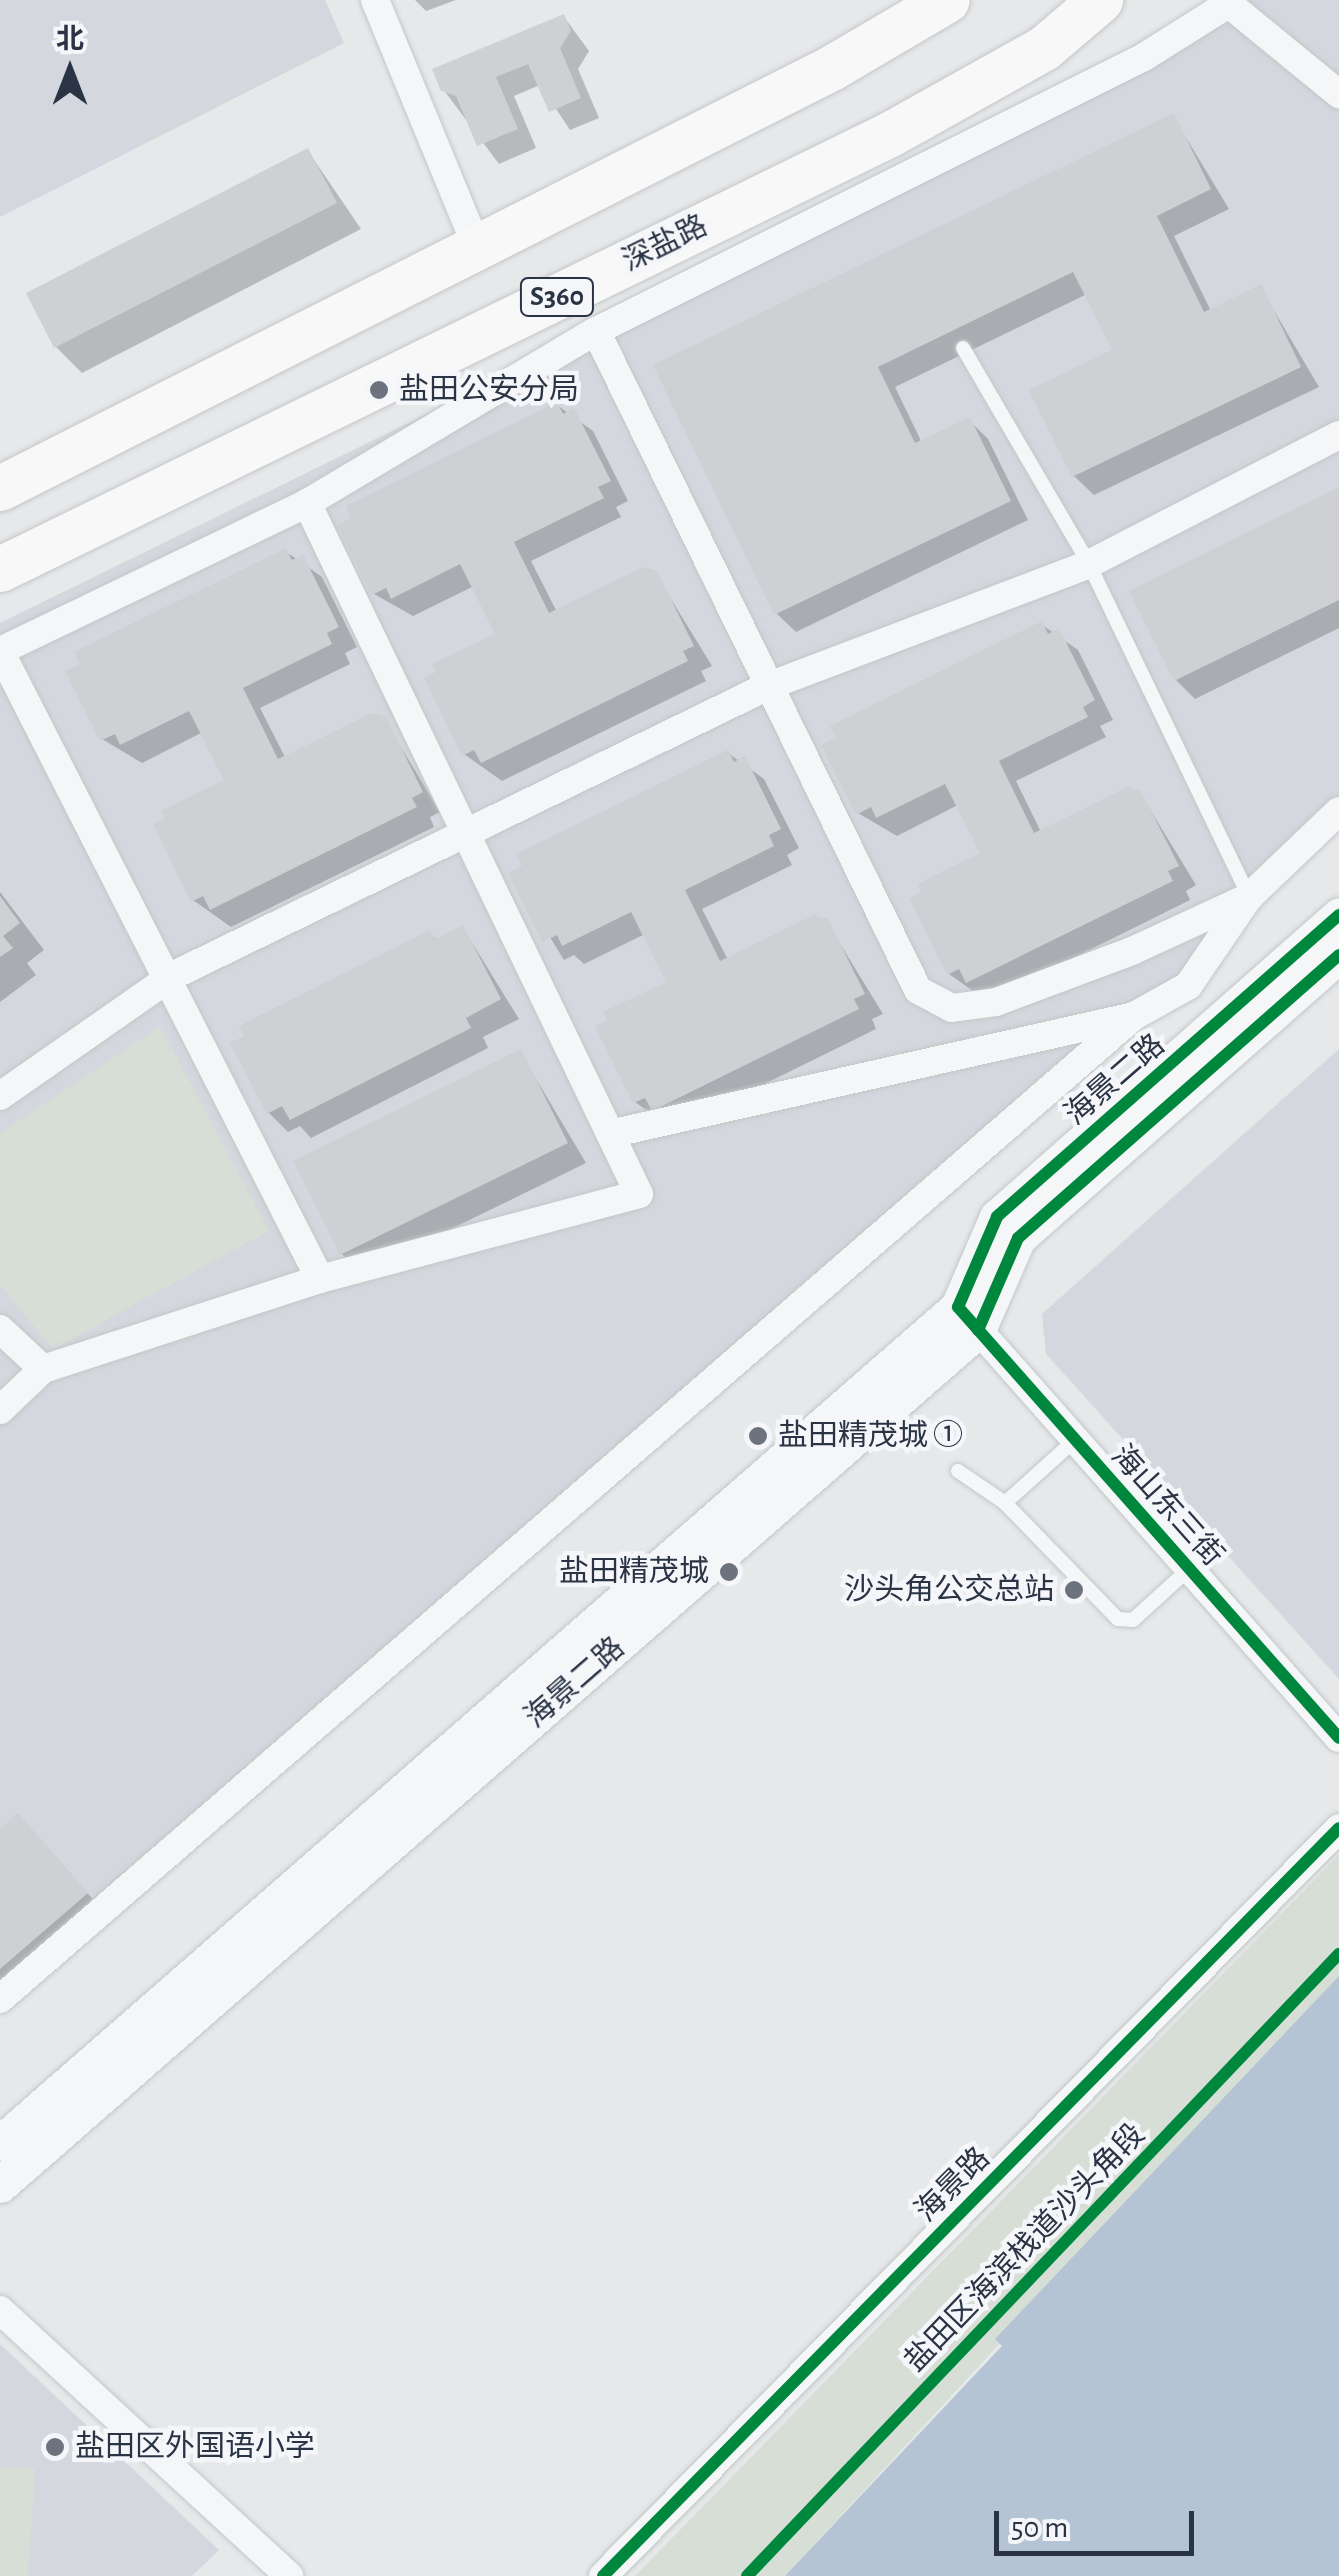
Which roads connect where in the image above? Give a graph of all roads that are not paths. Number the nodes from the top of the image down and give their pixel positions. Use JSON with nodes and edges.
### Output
{"nodes":[{"id":1,"x":374,"y":0,"type":"edge"},
{"id":2,"x":947,"y":0,"type":"edge"},
{"id":3,"x":1100,"y":0,"type":"edge"},
{"id":4,"x":1226,"y":2,"type":"edge"},
{"id":5,"x":1339,"y":94,"type":"edge"},
{"id":6,"x":477,"y":246,"type":"junction"},
{"id":7,"x":596,"y":330,"type":"junction"},
{"id":8,"x":964,"y":348,"type":"dead end"},
{"id":9,"x":1339,"y":435,"type":"edge"},
{"id":10,"x":0,"y":488,"type":"edge"},
{"id":11,"x":307,"y":502,"type":"junction"},
{"id":12,"x":1089,"y":564,"type":"junction"},
{"id":13,"x":0,"y":570,"type":"edge"},
{"id":14,"x":0,"y":651,"type":"edge"},
{"id":15,"x":766,"y":687,"type":"junction"},
{"id":16,"x":1339,"y":811,"type":"edge"},
{"id":17,"x":470,"y":832,"type":"junction"},
{"id":18,"x":1249,"y":897,"type":"junction"},
{"id":19,"x":1339,"y":916,"type":"edge"},
{"id":20,"x":1339,"y":955,"type":"edge"},
{"id":21,"x":172,"y":976,"type":"junction"},
{"id":22,"x":1134,"y":1016,"type":"junction"},
{"id":23,"x":0,"y":1096,"type":"edge"},
{"id":24,"x":614,"y":1133,"type":"junction"},
{"id":25,"x":320,"y":1279,"type":"junction"},
{"id":26,"x":968,"y":1319,"type":"junction"},
{"id":27,"x":0,"y":1330,"type":"edge"},
{"id":28,"x":43,"y":1369,"type":"junction"},
{"id":29,"x":0,"y":1410,"type":"edge"},
{"id":30,"x":1075,"y":1440,"type":"junction"},
{"id":31,"x":958,"y":1471,"type":"dead end"},
{"id":32,"x":1005,"y":1503,"type":"junction"},
{"id":33,"x":1189,"y":1569,"type":"junction"},
{"id":34,"x":1339,"y":1738,"type":"edge"},
{"id":35,"x":1339,"y":1828,"type":"edge"},
{"id":36,"x":0,"y":1999,"type":"edge"},
{"id":37,"x":0,"y":2143,"type":"edge"},
{"id":38,"x":0,"y":2185,"type":"edge"},
{"id":39,"x":0,"y":2310,"type":"edge"},
{"id":40,"x":289,"y":2576,"type":"edge"},
{"id":41,"x":603,"y":2576,"type":"edge"}],
"edges":[{"from":1,"to":6,"type":"street"},
{"from":2,"to":6,"type":"main road","number":"S360"},
{"from":3,"to":13,"type":"main road","name":"深盐路","number":"S360"},
{"from":4,"to":5,"type":"street"},
{"from":4,"to":7,"type":"street"},
{"from":6,"to":10,"type":"main road","number":"S360"},
{"from":7,"to":11,"type":"street"},
{"from":7,"to":15,"type":"street"},
{"from":8,"to":12,"type":"lane"},
{"from":9,"to":12,"type":"street"},
{"from":11,"to":14,"type":"street"},
{"from":11,"to":17,"type":"street"},
{"from":12,"to":15,"type":"street"},
{"from":12,"to":18,"type":"lane"},
{"from":14,"to":21,"type":"street"},
{"from":15,"to":17,"type":"street"},
{"from":15,"to":18,"type":"street"},
{"from":16,"to":18,"type":"street"},
{"from":17,"to":21,"type":"street"},
{"from":17,"to":24,"type":"street"},
{"from":18,"to":22,"type":"street"},
{"from":19,"to":26,"type":"street","name":"海景二路"},
{"from":20,"to":26,"type":"street","name":"海景二路"},
{"from":21,"to":23,"type":"street"},
{"from":21,"to":25,"type":"street"},
{"from":22,"to":24,"type":"street"},
{"from":22,"to":36,"type":"street"},
{"from":24,"to":25,"type":"street"},
{"from":25,"to":28,"type":"street"},
{"from":26,"to":30,"type":"street","name":"海山东三街"},
{"from":26,"to":37,"type":"street","name":"海景二路"},
{"from":26,"to":38,"type":"street","name":"海景二路"},
{"from":27,"to":28,"type":"street"},
{"from":28,"to":29,"type":"street"},
{"from":30,"to":32,"type":"lane"},
{"from":30,"to":33,"type":"street","name":"海山东三街"},
{"from":31,"to":32,"type":"lane"},
{"from":32,"to":33,"type":"lane"},
{"from":33,"to":34,"type":"street","name":"海山东三街"},
{"from":35,"to":41,"type":"street","name":"海景路"},
{"from":39,"to":40,"type":"street"}]}
